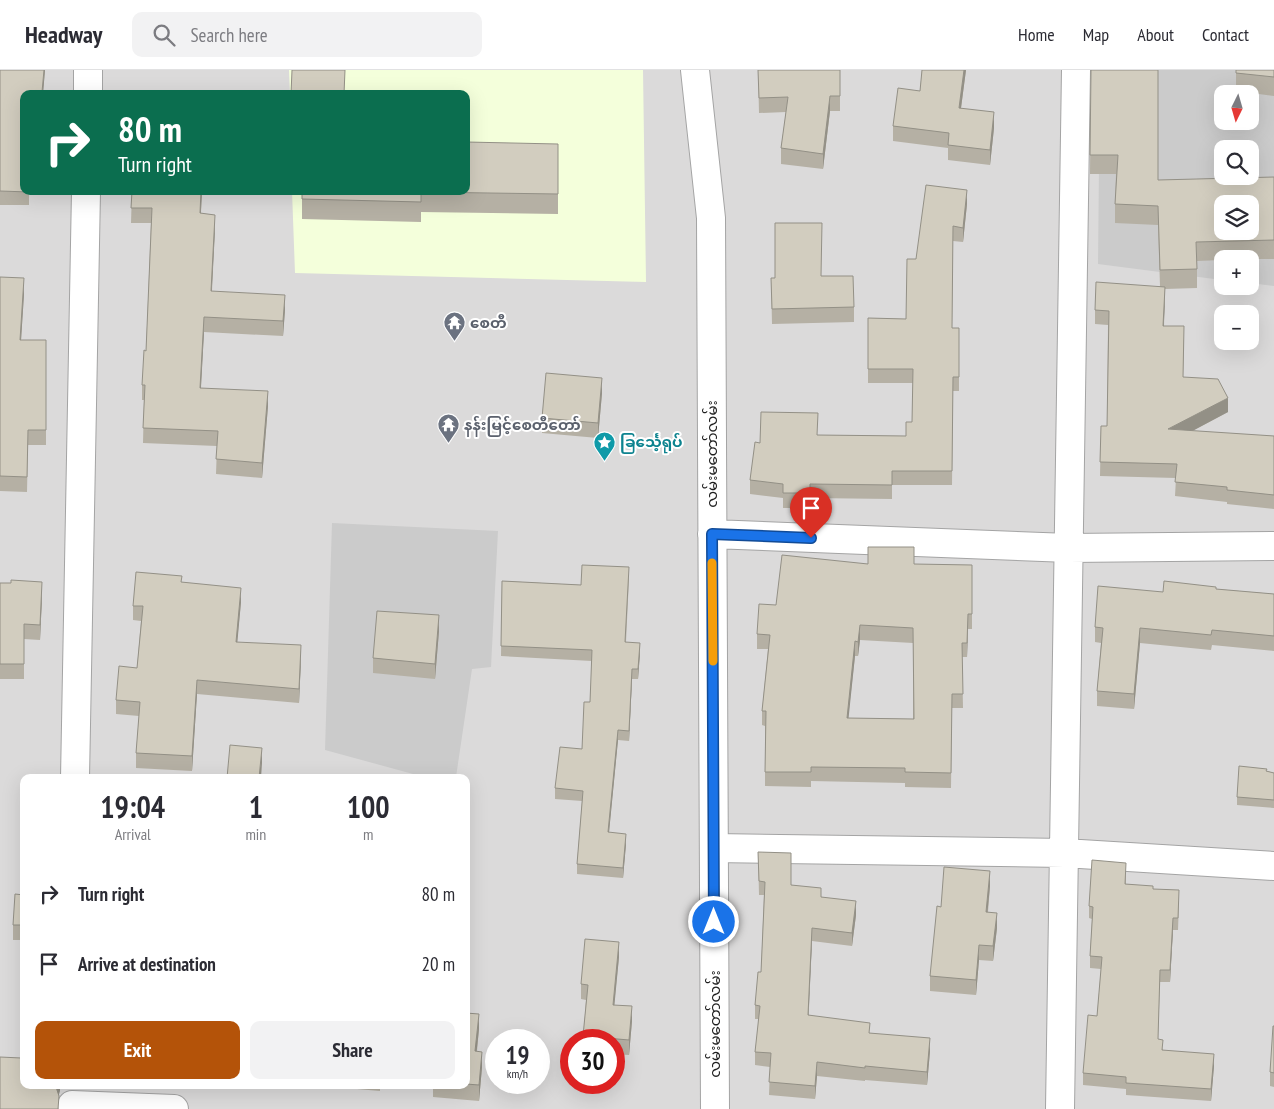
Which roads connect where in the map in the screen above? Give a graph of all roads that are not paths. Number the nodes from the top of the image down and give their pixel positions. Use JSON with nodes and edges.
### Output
{"nodes":[{"id":1,"x":88,"y":70,"type":"edge"},
{"id":2,"x":695,"y":70,"type":"edge"},
{"id":3,"x":1076,"y":70,"type":"edge"},
{"id":4,"x":88,"y":90,"type":"edge"},
{"id":5,"x":86,"y":195,"type":"edge"},
{"id":6,"x":712,"y":534,"type":"junction"},
{"id":7,"x":1274,"y":546,"type":"edge"},
{"id":8,"x":1069,"y":548,"type":"junction"},
{"id":9,"x":74,"y":774,"type":"edge"},
{"id":10,"x":714,"y":848,"type":"junction"},
{"id":11,"x":1064,"y":853,"type":"junction"},
{"id":12,"x":1274,"y":866,"type":"edge"},
{"id":13,"x":72,"y":1100,"type":"edge"},
{"id":14,"x":174,"y":1109,"type":"edge"},
{"id":15,"x":715,"y":1109,"type":"edge"},
{"id":16,"x":1060,"y":1109,"type":"edge"}],
"edges":[{"from":1,"to":4,"type":"street"},
{"from":2,"to":6,"type":"street","name":"လမ်းမတော်လမ်း"},
{"from":3,"to":8,"type":"street"},
{"from":5,"to":9,"type":"street"},
{"from":6,"to":8,"type":"street"},
{"from":6,"to":10,"type":"street","name":"လမ်းမတော်လမ်း"},
{"from":7,"to":8,"type":"street"},
{"from":8,"to":11,"type":"street"},
{"from":10,"to":11,"type":"street"},
{"from":10,"to":15,"type":"street","name":"လမ်းမတော်လမ်း"},
{"from":11,"to":12,"type":"street"},
{"from":11,"to":16,"type":"street"},
{"from":13,"to":14,"type":"street"}]}
